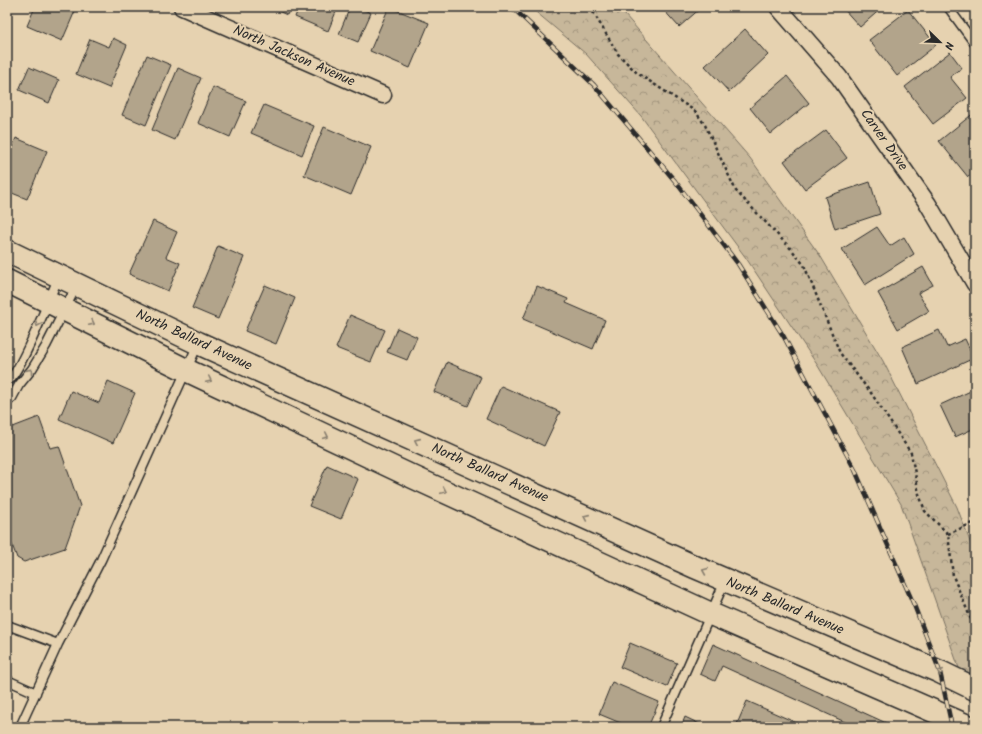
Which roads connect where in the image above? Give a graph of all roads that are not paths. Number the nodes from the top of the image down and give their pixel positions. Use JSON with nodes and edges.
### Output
{"nodes":[{"id":1,"x":182,"y":7,"type":"edge"},
{"id":2,"x":778,"y":7,"type":"edge"},
{"id":3,"x":948,"y":7,"type":"edge"},
{"id":4,"x":975,"y":44,"type":"edge"},
{"id":5,"x":384,"y":95,"type":"dead end"},
{"id":6,"x":7,"y":251,"type":"edge"},
{"id":7,"x":68,"y":280,"type":"junction"},
{"id":8,"x":7,"y":281,"type":"edge"},
{"id":9,"x":975,"y":284,"type":"edge"},
{"id":10,"x":56,"y":305,"type":"junction"},
{"id":11,"x":198,"y":343,"type":"junction"},
{"id":12,"x":186,"y":370,"type":"junction"},
{"id":13,"x":9,"y":380,"type":"edge"},
{"id":14,"x":18,"y":385,"type":"junction"},
{"id":15,"x":7,"y":402,"type":"edge"},
{"id":16,"x":726,"y":580,"type":"junction"},
{"id":17,"x":711,"y":614,"type":"junction"},
{"id":18,"x":7,"y":624,"type":"edge"},
{"id":19,"x":58,"y":644,"type":"junction"},
{"id":20,"x":7,"y":680,"type":"edge"},
{"id":21,"x":975,"y":689,"type":"edge"},
{"id":22,"x":36,"y":693,"type":"junction"},
{"id":23,"x":20,"y":727,"type":"edge"},
{"id":24,"x":661,"y":727,"type":"edge"},
{"id":25,"x":970,"y":727,"type":"edge"}],
"edges":[{"from":1,"to":5,"type":"street","name":"North Jackson Avenue"},
{"from":2,"to":9,"type":"street","name":"Carver Drive"},
{"from":3,"to":4,"type":"lane"},
{"from":6,"to":7,"type":"main road","name":"North Ballard Avenue"},
{"from":7,"to":10,"type":"lane"},
{"from":7,"to":10,"type":"lane"},
{"from":7,"to":11,"type":"main road","name":"North Ballard Avenue"},
{"from":8,"to":10,"type":"main road","name":"North Ballard Avenue"},
{"from":10,"to":12,"type":"main road","name":"North Ballard Avenue","one_way":true},
{"from":10,"to":13,"type":"lane","one_way":true},
{"from":14,"to":10,"type":"lane","one_way":true},
{"from":11,"to":12,"type":"lane"},
{"from":16,"to":11,"type":"main road","name":"North Ballard Avenue","one_way":true},
{"from":12,"to":17,"type":"main road","name":"North Ballard Avenue","one_way":true},
{"from":12,"to":19,"type":"lane"},
{"from":13,"to":14,"type":"lane"},
{"from":14,"to":15,"type":"lane"},
{"from":16,"to":17,"type":"lane"},
{"from":21,"to":16,"type":"main road","name":"North Ballard Avenue","one_way":true},
{"from":17,"to":24,"type":"lane"},
{"from":17,"to":25,"type":"main road","name":"North Ballard Avenue"},
{"from":18,"to":19,"type":"lane"},
{"from":19,"to":22,"type":"lane"},
{"from":20,"to":22,"type":"lane"},
{"from":22,"to":23,"type":"lane"}]}
